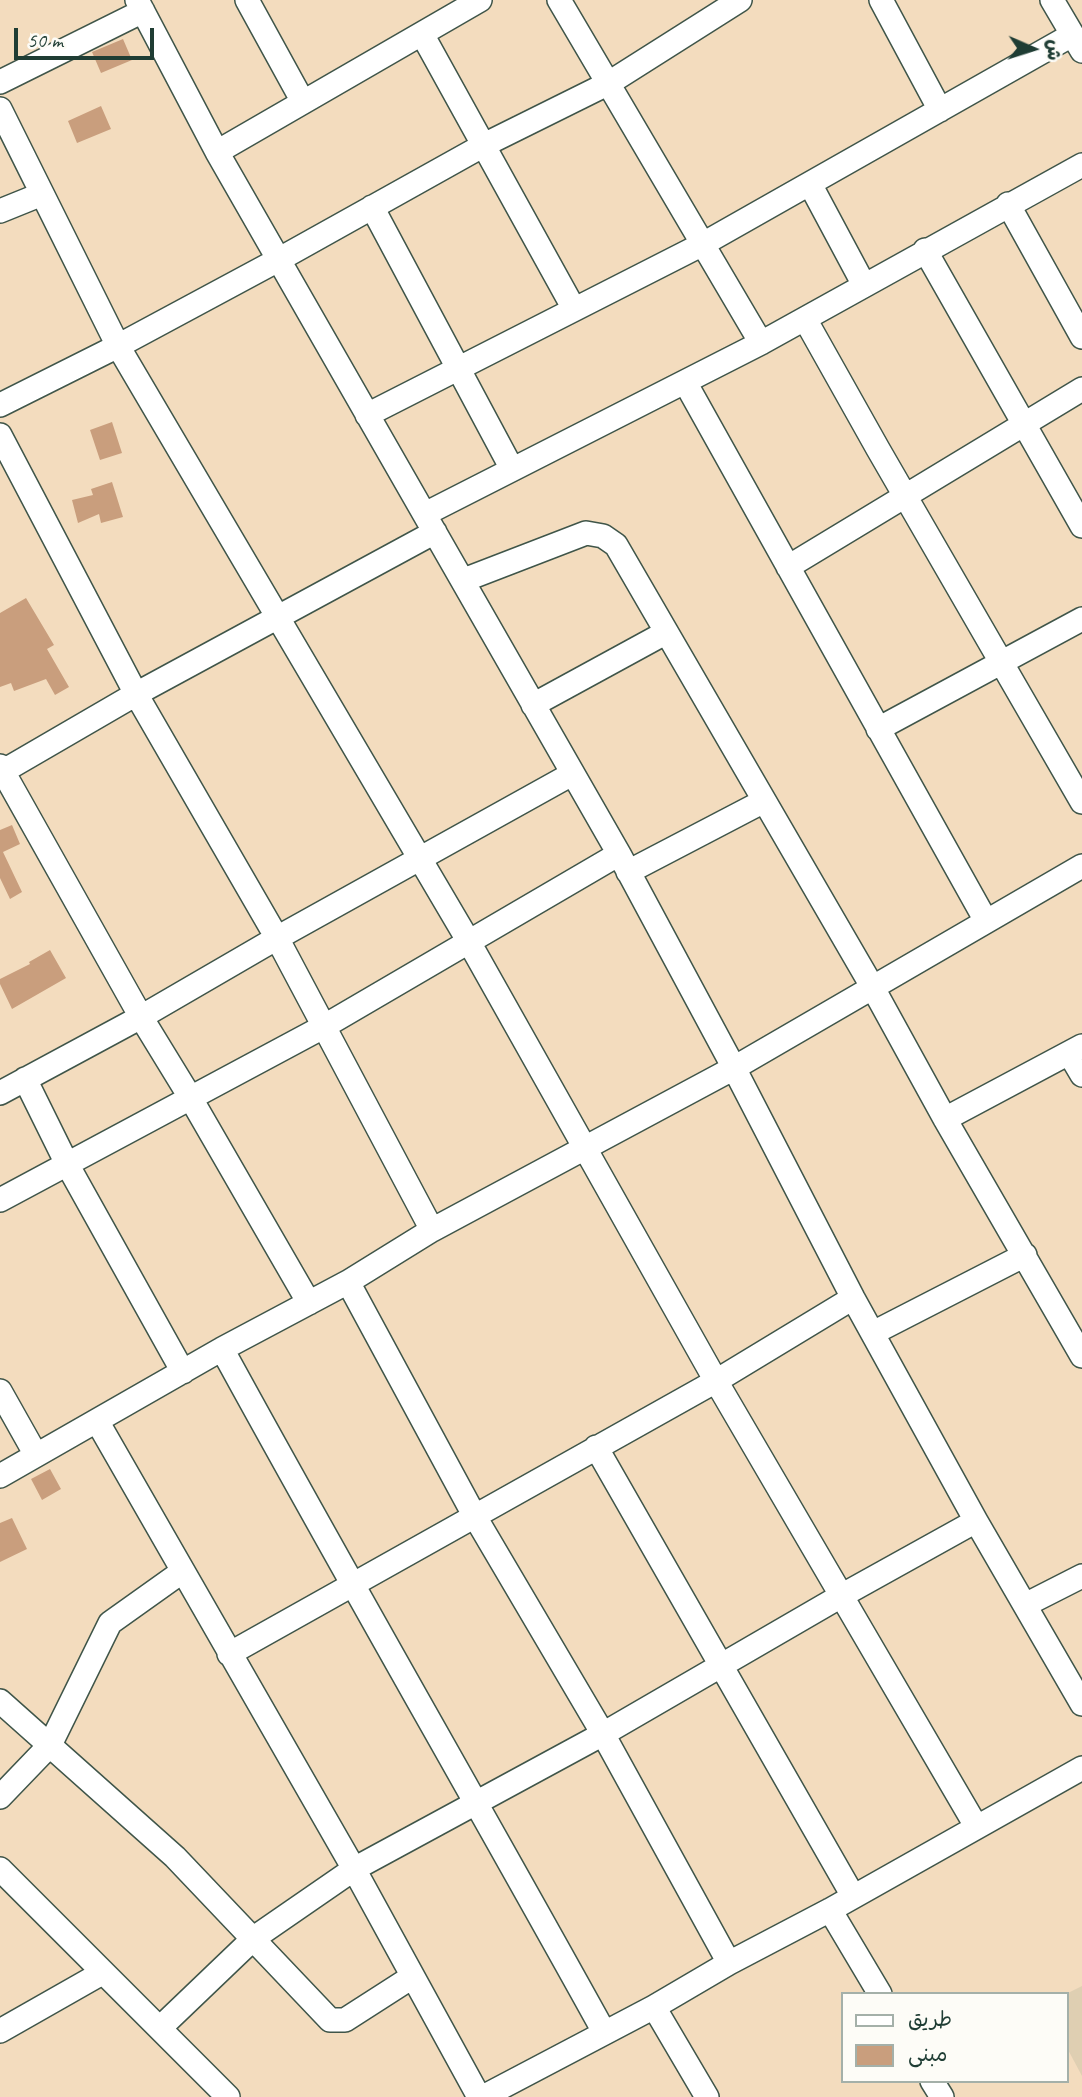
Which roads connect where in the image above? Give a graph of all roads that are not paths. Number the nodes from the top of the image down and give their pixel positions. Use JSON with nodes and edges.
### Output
{"nodes":[{"id":1,"x":247,"y":0,"type":"edge"},
{"id":2,"x":480,"y":0,"type":"edge"},
{"id":3,"x":559,"y":0,"type":"edge"},
{"id":4,"x":740,"y":0,"type":"edge"},
{"id":5,"x":881,"y":0,"type":"edge"},
{"id":6,"x":1052,"y":0,"type":"edge"},
{"id":7,"x":140,"y":5,"type":"edge"},
{"id":8,"x":422,"y":34,"type":"junction"},
{"id":9,"x":1077,"y":43,"type":"edge"},
{"id":10,"x":0,"y":82,"type":"edge"},
{"id":11,"x":609,"y":83,"type":"junction"},
{"id":12,"x":303,"y":102,"type":"junction"},
{"id":13,"x":0,"y":109,"type":"edge"},
{"id":14,"x":940,"y":110,"type":"junction"},
{"id":15,"x":484,"y":145,"type":"junction"},
{"id":16,"x":217,"y":152,"type":"junction"},
{"id":17,"x":1082,"y":165,"type":"edge"},
{"id":18,"x":810,"y":184,"type":"junction"},
{"id":19,"x":42,"y":194,"type":"junction"},
{"id":20,"x":1008,"y":205,"type":"junction"},
{"id":21,"x":372,"y":207,"type":"junction"},
{"id":22,"x":0,"y":211,"type":"edge"},
{"id":23,"x":703,"y":244,"type":"junction"},
{"id":24,"x":925,"y":250,"type":"junction"},
{"id":25,"x":278,"y":260,"type":"junction"},
{"id":26,"x":864,"y":285,"type":"junction"},
{"id":27,"x":574,"y":309,"type":"junction"},
{"id":28,"x":805,"y":319,"type":"junction"},
{"id":29,"x":1082,"y":337,"type":"edge"},
{"id":30,"x":761,"y":343,"type":"junction"},
{"id":31,"x":118,"y":346,"type":"junction"},
{"id":32,"x":458,"y":368,"type":"junction"},
{"id":33,"x":685,"y":382,"type":"junction"},
{"id":34,"x":1082,"y":389,"type":"edge"},
{"id":35,"x":0,"y":405,"type":"edge"},
{"id":36,"x":368,"y":415,"type":"junction"},
{"id":37,"x":1023,"y":424,"type":"junction"},
{"id":38,"x":0,"y":435,"type":"edge"},
{"id":39,"x":512,"y":469,"type":"junction"},
{"id":40,"x":906,"y":496,"type":"junction"},
{"id":41,"x":430,"y":523,"type":"junction"},
{"id":42,"x":1082,"y":526,"type":"edge"},
{"id":43,"x":788,"y":567,"type":"junction"},
{"id":44,"x":464,"y":580,"type":"junction"},
{"id":45,"x":278,"y":619,"type":"junction"},
{"id":46,"x":1082,"y":619,"type":"edge"},
{"id":47,"x":666,"y":633,"type":"junction"},
{"id":48,"x":1002,"y":662,"type":"junction"},
{"id":49,"x":136,"y":694,"type":"junction"},
{"id":50,"x":533,"y":705,"type":"junction"},
{"id":51,"x":878,"y":729,"type":"junction"},
{"id":52,"x":1,"y":770,"type":"edge"},
{"id":53,"x":572,"y":774,"type":"junction"},
{"id":54,"x":764,"y":800,"type":"junction"},
{"id":55,"x":1082,"y":802,"type":"edge"},
{"id":56,"x":419,"y":858,"type":"junction"},
{"id":57,"x":624,"y":863,"type":"junction"},
{"id":58,"x":1082,"y":866,"type":"edge"},
{"id":59,"x":986,"y":921,"type":"junction"},
{"id":60,"x":277,"y":937,"type":"junction"},
{"id":61,"x":469,"y":942,"type":"junction"},
{"id":62,"x":873,"y":988,"type":"junction"},
{"id":63,"x":141,"y":1017,"type":"junction"},
{"id":64,"x":323,"y":1027,"type":"junction"},
{"id":65,"x":1076,"y":1050,"type":"edge"},
{"id":66,"x":734,"y":1068,"type":"junction"},
{"id":67,"x":1082,"y":1075,"type":"edge"},
{"id":68,"x":25,"y":1079,"type":"junction"},
{"id":69,"x":0,"y":1093,"type":"edge"},
{"id":70,"x":190,"y":1097,"type":"junction"},
{"id":71,"x":945,"y":1119,"type":"junction"},
{"id":72,"x":584,"y":1147,"type":"junction"},
{"id":73,"x":67,"y":1164,"type":"junction"},
{"id":74,"x":0,"y":1200,"type":"edge"},
{"id":75,"x":432,"y":1230,"type":"junction"},
{"id":76,"x":1025,"y":1255,"type":"junction"},
{"id":77,"x":348,"y":1282,"type":"junction"},
{"id":78,"x":853,"y":1298,"type":"junction"},
{"id":79,"x":309,"y":1303,"type":"junction"},
{"id":80,"x":873,"y":1332,"type":"junction"},
{"id":81,"x":222,"y":1349,"type":"junction"},
{"id":82,"x":1082,"y":1356,"type":"edge"},
{"id":83,"x":183,"y":1372,"type":"junction"},
{"id":84,"x":716,"y":1381,"type":"junction"},
{"id":85,"x":0,"y":1391,"type":"edge"},
{"id":86,"x":97,"y":1421,"type":"junction"},
{"id":87,"x":596,"y":1447,"type":"junction"},
{"id":88,"x":36,"y":1455,"type":"junction"},
{"id":89,"x":0,"y":1476,"type":"edge"},
{"id":90,"x":474,"y":1515,"type":"junction"},
{"id":91,"x":976,"y":1521,"type":"junction"},
{"id":92,"x":183,"y":1571,"type":"junction"},
{"id":93,"x":1082,"y":1576,"type":"edge"},
{"id":94,"x":350,"y":1584,"type":"junction"},
{"id":95,"x":841,"y":1596,"type":"junction"},
{"id":96,"x":1025,"y":1605,"type":"junction"},
{"id":97,"x":229,"y":1654,"type":"junction"},
{"id":98,"x":721,"y":1667,"type":"junction"},
{"id":99,"x":0,"y":1700,"type":"edge"},
{"id":100,"x":1082,"y":1704,"type":"edge"},
{"id":101,"x":603,"y":1734,"type":"junction"},
{"id":102,"x":50,"y":1745,"type":"junction"},
{"id":103,"x":1082,"y":1769,"type":"edge"},
{"id":104,"x":0,"y":1797,"type":"edge"},
{"id":105,"x":477,"y":1803,"type":"junction"},
{"id":106,"x":976,"y":1826,"type":"junction"},
{"id":107,"x":0,"y":1869,"type":"edge"},
{"id":108,"x":354,"y":1869,"type":"junction"},
{"id":109,"x":853,"y":1896,"type":"junction"},
{"id":110,"x":830,"y":1910,"type":"junction"},
{"id":111,"x":254,"y":1938,"type":"junction"},
{"id":112,"x":729,"y":1963,"type":"junction"},
{"id":113,"x":102,"y":1973,"type":"junction"},
{"id":114,"x":412,"y":1977,"type":"junction"},
{"id":115,"x":879,"y":1992,"type":"edge"},
{"id":116,"x":654,"y":2007,"type":"junction"},
{"id":117,"x":161,"y":2027,"type":"junction"},
{"id":118,"x":0,"y":2031,"type":"edge"},
{"id":119,"x":604,"y":2032,"type":"junction"},
{"id":120,"x":228,"y":2097,"type":"edge"},
{"id":121,"x":481,"y":2097,"type":"edge"},
{"id":122,"x":708,"y":2097,"type":"edge"}],
"edges":[{"from":1,"to":12,"type":"street"},
{"from":2,"to":8,"type":"street"},
{"from":3,"to":11,"type":"street"},
{"from":4,"to":11,"type":"street"},
{"from":5,"to":14,"type":"street"},
{"from":6,"to":9,"type":"street"},
{"from":7,"to":10,"type":"street"},
{"from":7,"to":16,"type":"street"},
{"from":8,"to":12,"type":"street"},
{"from":8,"to":15,"type":"street"},
{"from":9,"to":14,"type":"street"},
{"from":11,"to":15,"type":"street"},
{"from":11,"to":23,"type":"street"},
{"from":12,"to":16,"type":"street"},
{"from":13,"to":19,"type":"street"},
{"from":14,"to":18,"type":"street"},
{"from":15,"to":21,"type":"street"},
{"from":15,"to":27,"type":"street"},
{"from":16,"to":25,"type":"street"},
{"from":17,"to":20,"type":"street"},
{"from":18,"to":23,"type":"street"},
{"from":18,"to":26,"type":"street"},
{"from":19,"to":22,"type":"street"},
{"from":19,"to":31,"type":"street"},
{"from":20,"to":24,"type":"street"},
{"from":20,"to":29,"type":"street"},
{"from":21,"to":25,"type":"street"},
{"from":21,"to":32,"type":"street"},
{"from":23,"to":27,"type":"street"},
{"from":23,"to":30,"type":"street"},
{"from":24,"to":26,"type":"street"},
{"from":24,"to":37,"type":"street"},
{"from":25,"to":31,"type":"street"},
{"from":25,"to":36,"type":"street"},
{"from":26,"to":28,"type":"street"},
{"from":27,"to":32,"type":"street"},
{"from":28,"to":30,"type":"street"},
{"from":28,"to":40,"type":"street"},
{"from":30,"to":33,"type":"street"},
{"from":31,"to":35,"type":"street"},
{"from":31,"to":45,"type":"street"},
{"from":32,"to":36,"type":"street"},
{"from":32,"to":39,"type":"street"},
{"from":33,"to":39,"type":"street"},
{"from":33,"to":43,"type":"street"},
{"from":34,"to":37,"type":"street"},
{"from":36,"to":41,"type":"street"},
{"from":37,"to":40,"type":"street"},
{"from":37,"to":42,"type":"street"},
{"from":38,"to":49,"type":"street"},
{"from":39,"to":41,"type":"street"},
{"from":40,"to":43,"type":"street"},
{"from":40,"to":48,"type":"street"},
{"from":41,"to":44,"type":"street"},
{"from":41,"to":45,"type":"street"},
{"from":43,"to":51,"type":"street"},
{"from":44,"to":47,"type":"street"},
{"from":44,"to":50,"type":"street"},
{"from":45,"to":49,"type":"street"},
{"from":45,"to":56,"type":"street"},
{"from":46,"to":48,"type":"street"},
{"from":47,"to":50,"type":"street"},
{"from":47,"to":54,"type":"street"},
{"from":48,"to":51,"type":"street"},
{"from":48,"to":55,"type":"street"},
{"from":49,"to":52,"type":"street"},
{"from":49,"to":60,"type":"street"},
{"from":50,"to":53,"type":"street"},
{"from":51,"to":59,"type":"street"},
{"from":52,"to":63,"type":"street"},
{"from":53,"to":56,"type":"street"},
{"from":53,"to":57,"type":"street"},
{"from":54,"to":57,"type":"street"},
{"from":54,"to":62,"type":"street"},
{"from":56,"to":60,"type":"street"},
{"from":56,"to":61,"type":"street"},
{"from":57,"to":61,"type":"street"},
{"from":57,"to":66,"type":"street"},
{"from":58,"to":59,"type":"street"},
{"from":59,"to":62,"type":"street"},
{"from":60,"to":63,"type":"street"},
{"from":60,"to":64,"type":"street"},
{"from":61,"to":64,"type":"street"},
{"from":61,"to":72,"type":"street"},
{"from":62,"to":66,"type":"street"},
{"from":62,"to":71,"type":"street"},
{"from":63,"to":68,"type":"street"},
{"from":63,"to":70,"type":"street"},
{"from":64,"to":70,"type":"street"},
{"from":64,"to":75,"type":"street"},
{"from":65,"to":67,"type":"street"},
{"from":65,"to":71,"type":"street"},
{"from":66,"to":72,"type":"street"},
{"from":66,"to":78,"type":"street"},
{"from":68,"to":69,"type":"street"},
{"from":68,"to":73,"type":"street"},
{"from":70,"to":73,"type":"street"},
{"from":70,"to":79,"type":"street"},
{"from":71,"to":76,"type":"street"},
{"from":72,"to":75,"type":"street"},
{"from":72,"to":84,"type":"street"},
{"from":73,"to":74,"type":"street"},
{"from":73,"to":83,"type":"street"},
{"from":75,"to":77,"type":"street"},
{"from":76,"to":80,"type":"street"},
{"from":76,"to":82,"type":"street"},
{"from":77,"to":79,"type":"street"},
{"from":77,"to":90,"type":"street"},
{"from":78,"to":80,"type":"street"},
{"from":78,"to":84,"type":"street"},
{"from":79,"to":81,"type":"street"},
{"from":80,"to":91,"type":"street"},
{"from":81,"to":83,"type":"street"},
{"from":81,"to":94,"type":"street"},
{"from":83,"to":86,"type":"street"},
{"from":84,"to":87,"type":"street"},
{"from":84,"to":95,"type":"street"},
{"from":85,"to":88,"type":"street"},
{"from":86,"to":88,"type":"street"},
{"from":86,"to":92,"type":"street"},
{"from":87,"to":90,"type":"street"},
{"from":87,"to":98,"type":"street"},
{"from":88,"to":89,"type":"street"},
{"from":90,"to":94,"type":"street"},
{"from":90,"to":101,"type":"street"},
{"from":91,"to":95,"type":"street"},
{"from":91,"to":96,"type":"street"},
{"from":92,"to":97,"type":"street"},
{"from":92,"to":102,"type":"street"},
{"from":93,"to":96,"type":"street"},
{"from":94,"to":97,"type":"street"},
{"from":94,"to":105,"type":"street"},
{"from":95,"to":98,"type":"street"},
{"from":95,"to":106,"type":"street"},
{"from":96,"to":100,"type":"street"},
{"from":97,"to":108,"type":"street"},
{"from":98,"to":101,"type":"street"},
{"from":98,"to":109,"type":"street"},
{"from":99,"to":102,"type":"street"},
{"from":101,"to":105,"type":"street"},
{"from":101,"to":112,"type":"street"},
{"from":102,"to":104,"type":"street"},
{"from":102,"to":111,"type":"street"},
{"from":103,"to":106,"type":"street"},
{"from":105,"to":108,"type":"street"},
{"from":105,"to":119,"type":"street"},
{"from":106,"to":109,"type":"street"},
{"from":107,"to":113,"type":"street"},
{"from":108,"to":111,"type":"street"},
{"from":108,"to":114,"type":"street"},
{"from":109,"to":110,"type":"street"},
{"from":110,"to":112,"type":"street"},
{"from":110,"to":115,"type":"street"},
{"from":111,"to":114,"type":"street"},
{"from":111,"to":117,"type":"street"},
{"from":112,"to":116,"type":"street"},
{"from":113,"to":117,"type":"street"},
{"from":113,"to":118,"type":"street"},
{"from":114,"to":121,"type":"street"},
{"from":116,"to":119,"type":"street"},
{"from":116,"to":122,"type":"street"},
{"from":117,"to":120,"type":"street"},
{"from":119,"to":121,"type":"street"}]}
